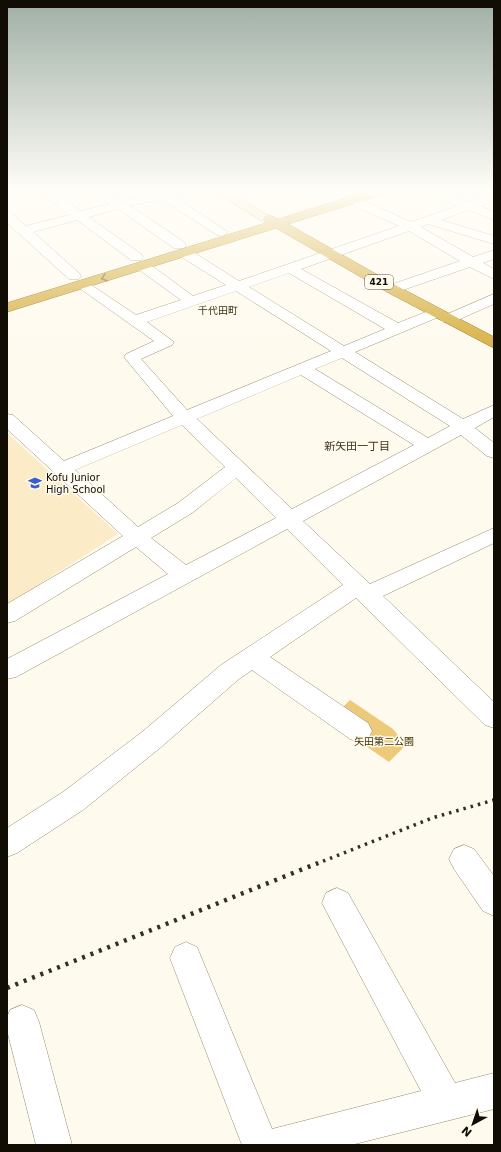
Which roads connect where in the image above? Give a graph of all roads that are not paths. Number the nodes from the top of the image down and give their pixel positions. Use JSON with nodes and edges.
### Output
{"nodes":[{"id":1,"x":38,"y":245,"type":"edge"},
{"id":2,"x":117,"y":245,"type":"edge"},
{"id":3,"x":176,"y":245,"type":"edge"},
{"id":4,"x":192,"y":245,"type":"edge"},
{"id":5,"x":196,"y":245,"type":"edge"},
{"id":6,"x":314,"y":245,"type":"edge"},
{"id":7,"x":356,"y":245,"type":"edge"},
{"id":8,"x":442,"y":245,"type":"edge"},
{"id":9,"x":182,"y":249,"type":"junction"},
{"id":10,"x":330,"y":254,"type":"junction"},
{"id":11,"x":494,"y":254,"type":"edge"},
{"id":12,"x":140,"y":262,"type":"junction"},
{"id":13,"x":472,"y":262,"type":"junction"},
{"id":14,"x":290,"y":268,"type":"junction"},
{"id":15,"x":494,"y":275,"type":"edge"},
{"id":16,"x":78,"y":281,"type":"junction"},
{"id":17,"x":238,"y":285,"type":"junction"},
{"id":18,"x":392,"y":289,"type":"junction"},
{"id":19,"x":7,"y":297,"type":"edge"},
{"id":20,"x":494,"y":298,"type":"edge"},
{"id":21,"x":191,"y":301,"type":"junction"},
{"id":22,"x":7,"y":308,"type":"edge"},
{"id":23,"x":442,"y":316,"type":"junction"},
{"id":24,"x":134,"y":321,"type":"junction"},
{"id":25,"x":396,"y":329,"type":"junction"},
{"id":26,"x":494,"y":343,"type":"edge"},
{"id":27,"x":342,"y":351,"type":"junction"},
{"id":28,"x":301,"y":368,"type":"junction"},
{"id":29,"x":494,"y":410,"type":"edge"},
{"id":30,"x":184,"y":417,"type":"junction"},
{"id":31,"x":7,"y":419,"type":"edge"},
{"id":32,"x":463,"y":427,"type":"junction"},
{"id":33,"x":429,"y":446,"type":"junction"},
{"id":34,"x":494,"y":452,"type":"edge"},
{"id":35,"x":63,"y":468,"type":"junction"},
{"id":36,"x":236,"y":468,"type":"junction"},
{"id":37,"x":289,"y":521,"type":"junction"},
{"id":38,"x":494,"y":535,"type":"edge"},
{"id":39,"x":136,"y":536,"type":"junction"},
{"id":40,"x":185,"y":576,"type":"junction"},
{"id":41,"x":361,"y":591,"type":"junction"},
{"id":42,"x":7,"y":615,"type":"edge"},
{"id":43,"x":252,"y":657,"type":"junction"},
{"id":44,"x":7,"y":670,"type":"edge"},
{"id":45,"x":494,"y":718,"type":"edge"},
{"id":46,"x":359,"y":731,"type":"dead end"},
{"id":47,"x":7,"y":844,"type":"edge"},
{"id":48,"x":464,"y":859,"type":"dead end"},
{"id":49,"x":494,"y":901,"type":"edge"},
{"id":50,"x":337,"y":903,"type":"dead end"},
{"id":51,"x":186,"y":958,"type":"dead end"},
{"id":52,"x":22,"y":1022,"type":"dead end"},
{"id":53,"x":494,"y":1091,"type":"edge"},
{"id":54,"x":447,"y":1104,"type":"junction"},
{"id":55,"x":54,"y":1145,"type":"edge"},
{"id":56,"x":260,"y":1145,"type":"edge"},
{"id":57,"x":278,"y":1145,"type":"edge"}],
"edges":[{"from":1,"to":16,"type":"street"},
{"from":2,"to":12,"type":"street"},
{"from":3,"to":9,"type":"street"},
{"from":4,"to":9,"type":"highway"},
{"from":5,"to":9,"type":"highway"},
{"from":6,"to":10,"type":"highway","number":"421"},
{"from":7,"to":10,"type":"street"},
{"from":8,"to":13,"type":"street"},
{"from":9,"to":12,"type":"highway"},
{"from":9,"to":17,"type":"street"},
{"from":10,"to":14,"type":"street"},
{"from":10,"to":18,"type":"highway","number":"421"},
{"from":11,"to":13,"type":"street"},
{"from":12,"to":16,"type":"highway"},
{"from":12,"to":21,"type":"street"},
{"from":13,"to":15,"type":"street"},
{"from":13,"to":18,"type":"street"},
{"from":14,"to":17,"type":"street"},
{"from":14,"to":25,"type":"street"},
{"from":16,"to":19,"type":"highway"},
{"from":16,"to":22,"type":"highway"},
{"from":16,"to":24,"type":"street"},
{"from":17,"to":21,"type":"street"},
{"from":17,"to":27,"type":"street"},
{"from":18,"to":23,"type":"highway","number":"421"},
{"from":20,"to":23,"type":"street"},
{"from":21,"to":24,"type":"street"},
{"from":23,"to":25,"type":"street"},
{"from":23,"to":26,"type":"highway","number":"421"},
{"from":24,"to":30,"type":"street"},
{"from":25,"to":27,"type":"street"},
{"from":27,"to":28,"type":"street"},
{"from":27,"to":32,"type":"street"},
{"from":28,"to":30,"type":"street"},
{"from":28,"to":33,"type":"street"},
{"from":29,"to":32,"type":"street"},
{"from":30,"to":35,"type":"street"},
{"from":30,"to":36,"type":"street"},
{"from":31,"to":35,"type":"street"},
{"from":32,"to":33,"type":"street"},
{"from":32,"to":34,"type":"street"},
{"from":33,"to":37,"type":"street"},
{"from":35,"to":39,"type":"street"},
{"from":36,"to":37,"type":"street"},
{"from":36,"to":39,"type":"street"},
{"from":37,"to":40,"type":"street"},
{"from":37,"to":41,"type":"street"},
{"from":38,"to":41,"type":"street"},
{"from":39,"to":40,"type":"street"},
{"from":39,"to":42,"type":"street"},
{"from":40,"to":44,"type":"street"},
{"from":41,"to":43,"type":"street"},
{"from":41,"to":45,"type":"street"},
{"from":43,"to":46,"type":"street"},
{"from":43,"to":47,"type":"street"},
{"from":48,"to":49,"type":"street"},
{"from":50,"to":54,"type":"street"},
{"from":51,"to":56,"type":"street"},
{"from":52,"to":55,"type":"street"},
{"from":53,"to":54,"type":"street"},
{"from":54,"to":57,"type":"street"}]}
